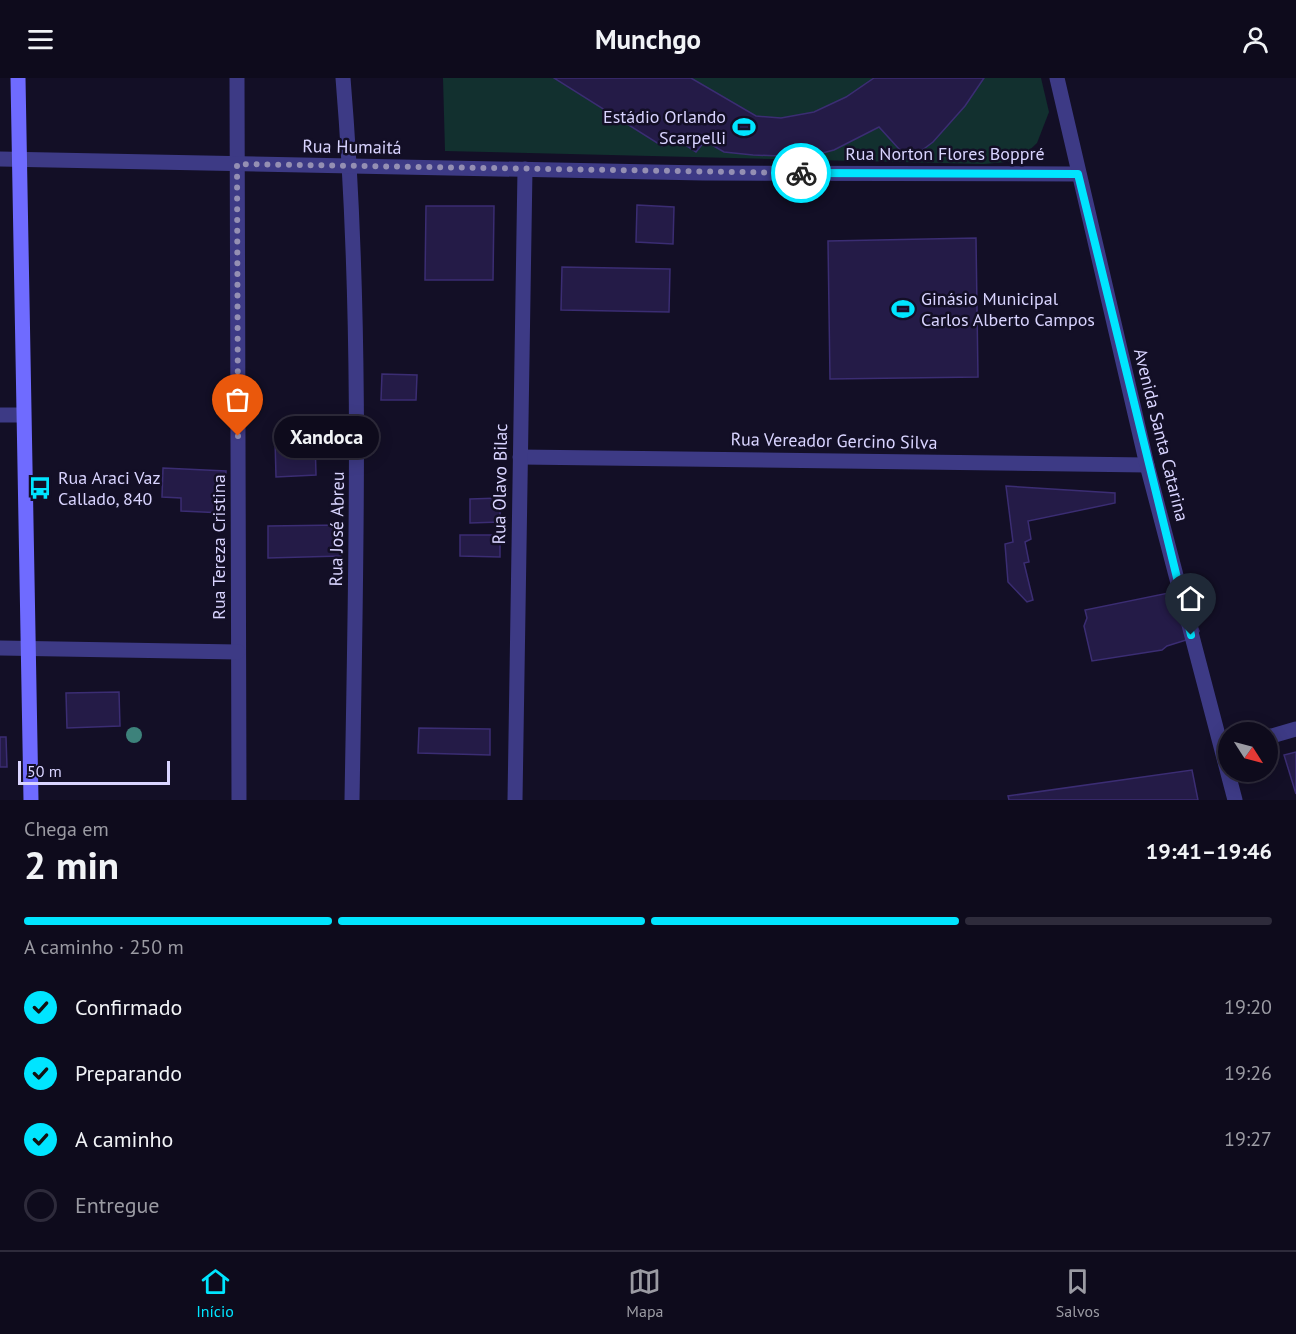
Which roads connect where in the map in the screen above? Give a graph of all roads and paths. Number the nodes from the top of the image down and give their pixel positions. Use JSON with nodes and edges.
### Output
{"nodes":[{"id":1,"x":18,"y":78,"type":"edge"},
{"id":2,"x":237,"y":78,"type":"edge"},
{"id":3,"x":343,"y":78,"type":"edge"},
{"id":4,"x":1057,"y":78,"type":"edge"},
{"id":5,"x":0,"y":159,"type":"edge"},
{"id":6,"x":20,"y":159,"type":"junction"},
{"id":7,"x":237,"y":164,"type":"junction"},
{"id":8,"x":350,"y":166,"type":"junction"},
{"id":9,"x":525,"y":170,"type":"junction"},
{"id":10,"x":703,"y":173,"type":"joint"},
{"id":11,"x":1078,"y":174,"type":"junction"},
{"id":12,"x":0,"y":415,"type":"edge"},
{"id":13,"x":23,"y":415,"type":"junction"},
{"id":14,"x":520,"y":457,"type":"junction"},
{"id":15,"x":1147,"y":465,"type":"junction"},
{"id":16,"x":0,"y":648,"type":"edge"},
{"id":17,"x":26,"y":649,"type":"junction"},
{"id":18,"x":238,"y":652,"type":"junction"},
{"id":19,"x":1218,"y":728,"type":"edge"},
{"id":20,"x":1296,"y":729,"type":"edge"},
{"id":21,"x":1278,"y":735,"type":"edge"},
{"id":22,"x":1231,"y":782,"type":"edge"},
{"id":23,"x":31,"y":800,"type":"edge"},
{"id":24,"x":239,"y":800,"type":"edge"},
{"id":25,"x":351,"y":800,"type":"edge"},
{"id":26,"x":515,"y":800,"type":"edge"},
{"id":27,"x":1235,"y":800,"type":"edge"}],
"edges":[{"from":1,"to":6,"type":"main road"},
{"from":2,"to":7,"type":"street","name":"Rua Tereza Cristina"},
{"from":3,"to":8,"type":"street","name":"Rua José Abreu"},
{"from":4,"to":11,"type":"street","name":"Avenida Santa Catarina"},
{"from":5,"to":6,"type":"street","name":"Rua Humaitá"},
{"from":6,"to":7,"type":"street","name":"Rua Humaitá"},
{"from":6,"to":13,"type":"main road"},
{"from":7,"to":8,"type":"street","name":"Rua Humaitá"},
{"from":7,"to":18,"type":"street","name":"Rua Tereza Cristina"},
{"from":8,"to":9,"type":"street","name":"Rua Humaitá"},
{"from":8,"to":25,"type":"street","name":"Rua José Abreu"},
{"from":9,"to":10,"type":"street","name":"Rua Humaitá"},
{"from":9,"to":14,"type":"street","name":"Rua Olavo Bilac"},
{"from":10,"to":11,"type":"street","name":"Rua Norton Flores Boppré"},
{"from":11,"to":15,"type":"street","name":"Avenida Santa Catarina"},
{"from":12,"to":13,"type":"street"},
{"from":13,"to":17,"type":"main road"},
{"from":14,"to":15,"type":"street","name":"Rua Vereador Gercino Silva"},
{"from":14,"to":26,"type":"street","name":"Rua Olavo Bilac"},
{"from":15,"to":19,"type":"street","name":"Avenida Santa Catarina"},
{"from":16,"to":17,"type":"street"},
{"from":17,"to":18,"type":"street"},
{"from":17,"to":23,"type":"main road"},
{"from":18,"to":24,"type":"street","name":"Rua Tereza Cristina"},
{"from":20,"to":21,"type":"street"},
{"from":22,"to":27,"type":"street","name":"Avenida Santa Catarina"}]}
